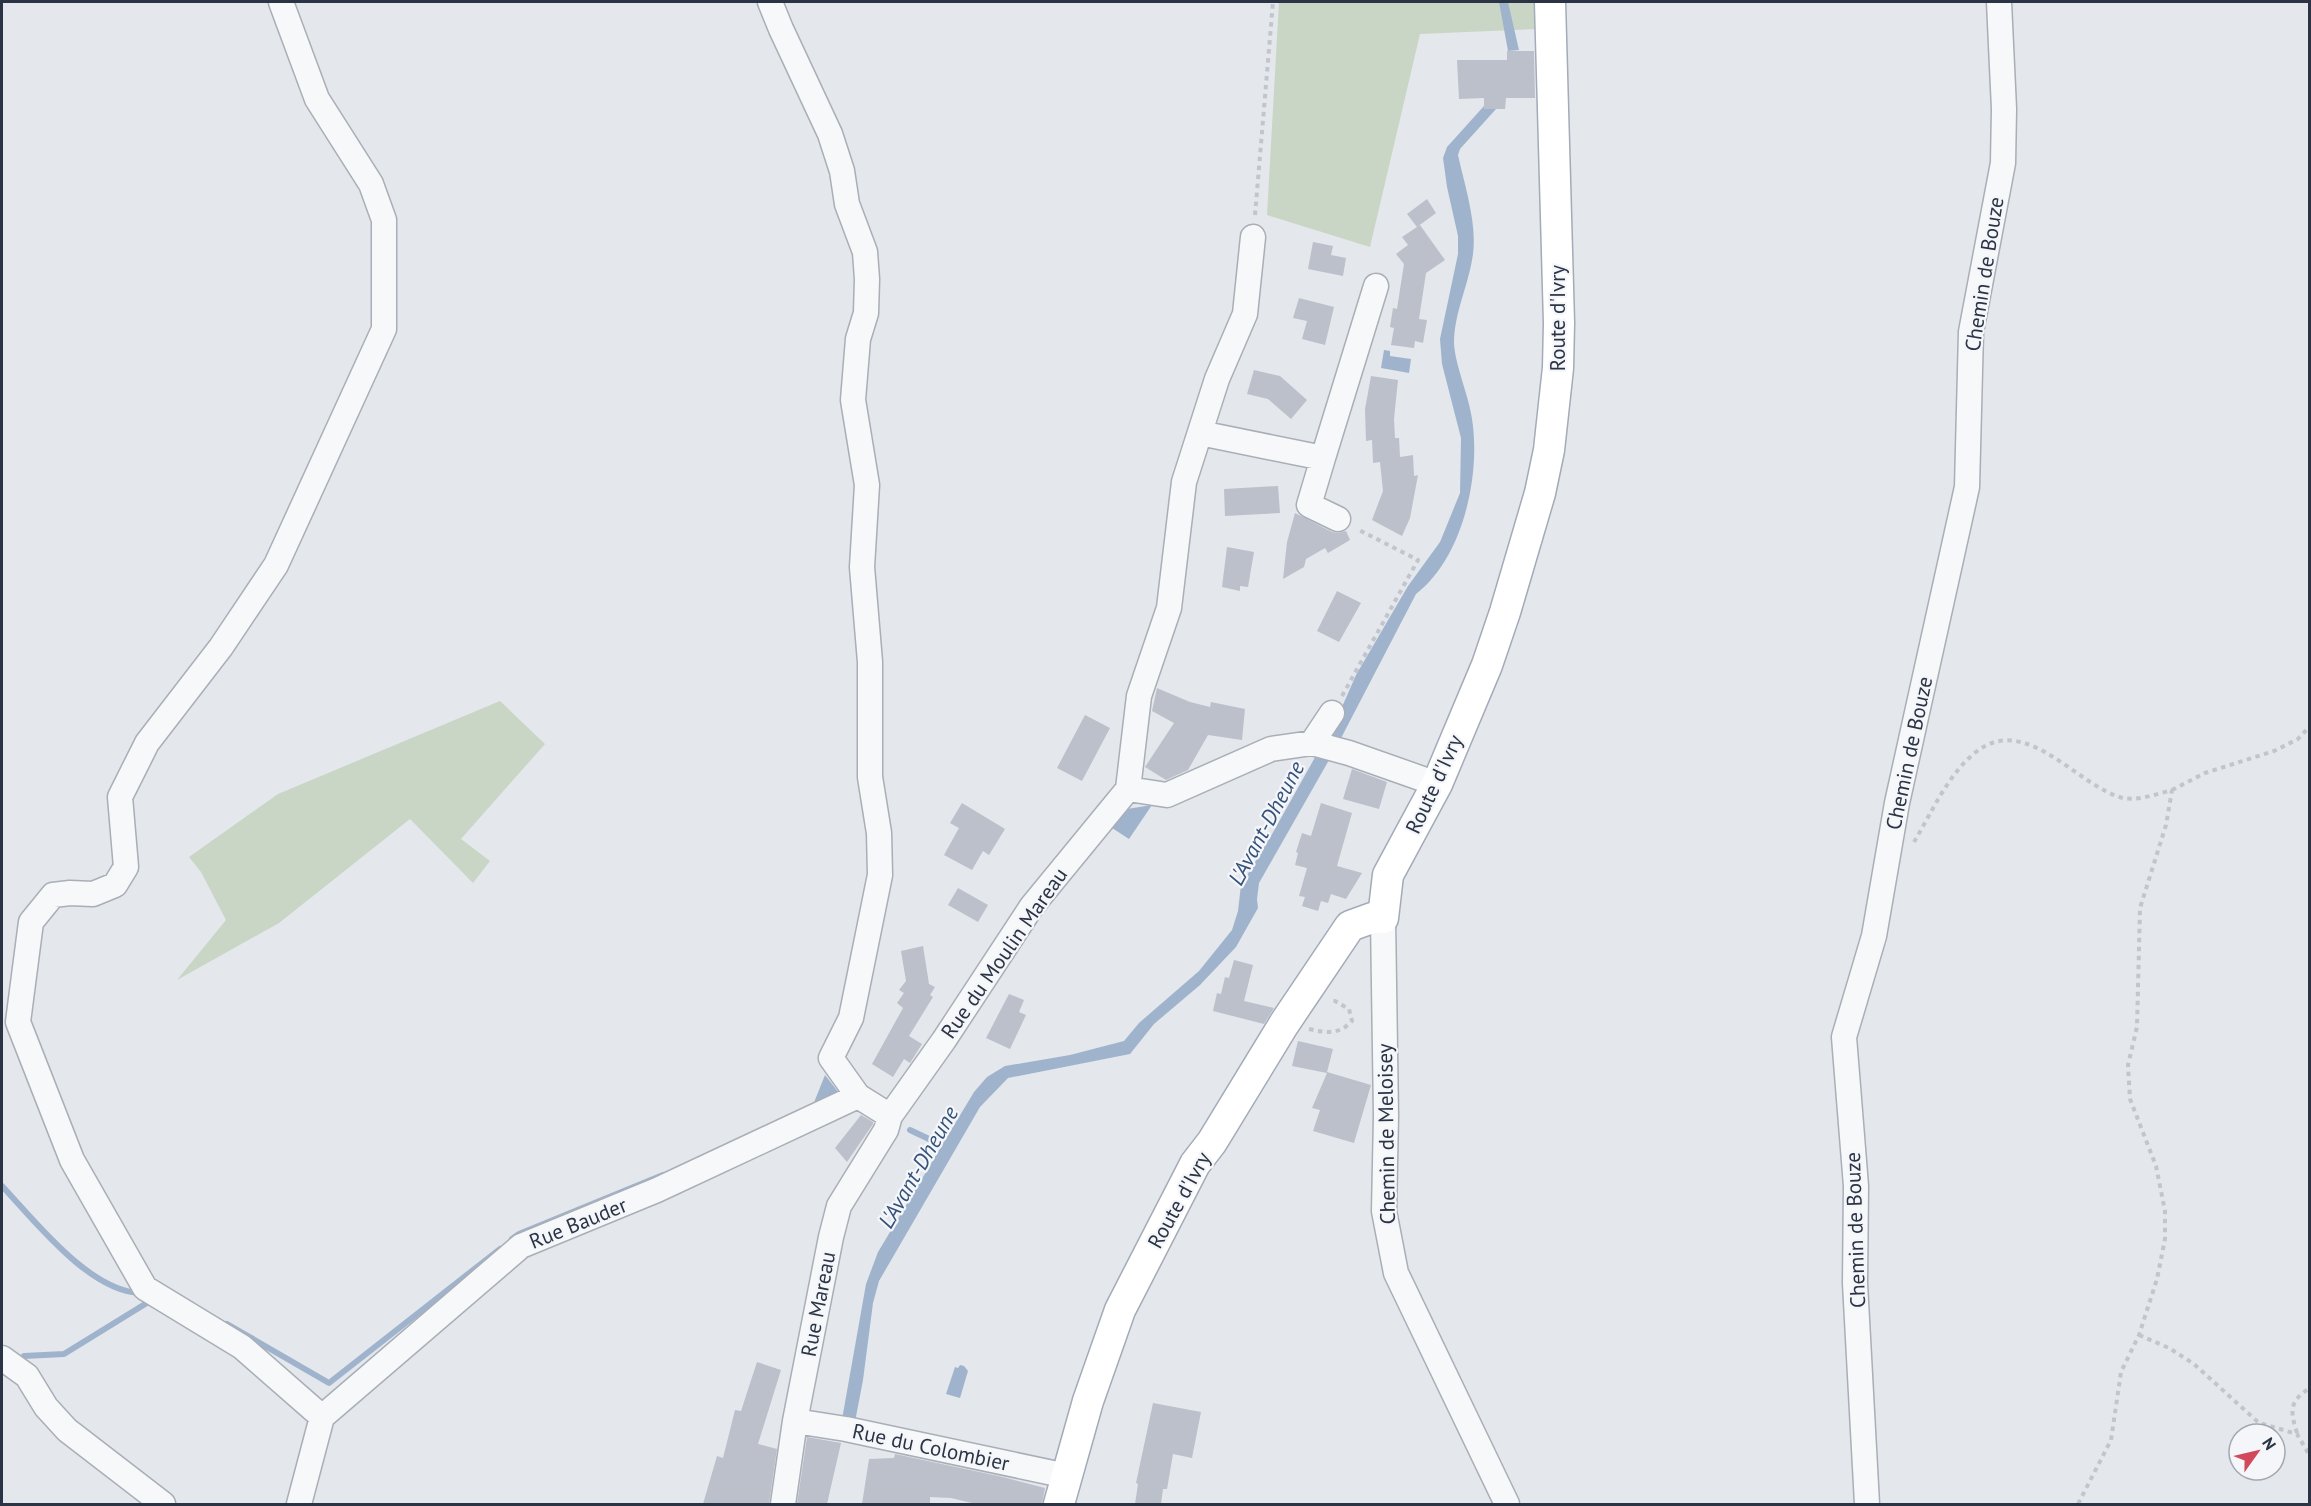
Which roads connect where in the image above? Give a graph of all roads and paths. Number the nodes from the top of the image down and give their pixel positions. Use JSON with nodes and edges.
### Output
{"nodes":[{"id":1,"x":281,"y":2,"type":"edge"},
{"id":2,"x":770,"y":2,"type":"edge"},
{"id":3,"x":1273,"y":2,"type":"edge"},
{"id":4,"x":1550,"y":2,"type":"edge"},
{"id":5,"x":1999,"y":2,"type":"edge"},
{"id":6,"x":1253,"y":237,"type":"joint"},
{"id":7,"x":1376,"y":286,"type":"dead end"},
{"id":8,"x":1200,"y":433,"type":"junction"},
{"id":9,"x":1323,"y":458,"type":"junction"},
{"id":10,"x":1338,"y":519,"type":"joint"},
{"id":11,"x":1332,"y":713,"type":"joint"},
{"id":12,"x":2310,"y":726,"type":"edge"},
{"id":13,"x":1323,"y":745,"type":"junction"},
{"id":14,"x":1437,"y":784,"type":"junction"},
{"id":15,"x":1128,"y":789,"type":"junction"},
{"id":16,"x":2172,"y":790,"type":"junction"},
{"id":17,"x":1909,"y":850,"type":"dead end"},
{"id":18,"x":1383,"y":918,"type":"junction"},
{"id":19,"x":1302,"y":998,"type":"junction"},
{"id":20,"x":1284,"y":1024,"type":"junction"},
{"id":21,"x":858,"y":1096,"type":"junction"},
{"id":22,"x":890,"y":1116,"type":"junction"},
{"id":23,"x":2139,"y":1335,"type":"junction"},
{"id":24,"x":2,"y":1357,"type":"edge"},
{"id":25,"x":2310,"y":1388,"type":"edge"},
{"id":26,"x":322,"y":1417,"type":"junction"},
{"id":27,"x":795,"y":1421,"type":"junction"},
{"id":28,"x":2297,"y":1434,"type":"junction"},
{"id":29,"x":2310,"y":1456,"type":"edge"},
{"id":30,"x":1067,"y":1476,"type":"junction"},
{"id":31,"x":163,"y":1504,"type":"edge"},
{"id":32,"x":299,"y":1504,"type":"edge"},
{"id":33,"x":783,"y":1504,"type":"edge"},
{"id":34,"x":1059,"y":1504,"type":"edge"},
{"id":35,"x":1507,"y":1504,"type":"edge"},
{"id":36,"x":1867,"y":1504,"type":"edge"},
{"id":37,"x":2078,"y":1504,"type":"edge"}],
"edges":[{"from":1,"to":26,"type":"street"},
{"from":2,"to":21,"type":"street"},
{"from":3,"to":6,"type":"path"},
{"from":4,"to":14,"type":"main road","name":"Route d'Ivry"},
{"from":5,"to":36,"type":"street","name":"Chemin de Bouze"},
{"from":6,"to":8,"type":"street"},
{"from":7,"to":9,"type":"street"},
{"from":8,"to":9,"type":"street"},
{"from":8,"to":15,"type":"street"},
{"from":9,"to":10,"type":"street"},
{"from":10,"to":11,"type":"path"},
{"from":11,"to":13,"type":"street"},
{"from":12,"to":16,"type":"path"},
{"from":13,"to":14,"type":"street"},
{"from":13,"to":15,"type":"street"},
{"from":14,"to":18,"type":"main road","name":"Route d'Ivry"},
{"from":15,"to":22,"type":"street","name":"Rue du Moulin Mareau"},
{"from":16,"to":17,"type":"path"},
{"from":16,"to":23,"type":"path"},
{"from":18,"to":19,"type":"main road","name":"Route d'Ivry"},
{"from":18,"to":35,"type":"street","name":"Chemin de Meloisey"},
{"from":19,"to":20,"type":"main road","name":"Route d'Ivry"},
{"from":19,"to":20,"type":"path"},
{"from":20,"to":30,"type":"main road","name":"Route d'Ivry"},
{"from":21,"to":22,"type":"street"},
{"from":21,"to":26,"type":"street","name":"Rue Bauder"},
{"from":22,"to":27,"type":"street","name":"Rue Mareau"},
{"from":23,"to":28,"type":"path"},
{"from":23,"to":37,"type":"path"},
{"from":24,"to":31,"type":"street"},
{"from":25,"to":28,"type":"path"},
{"from":26,"to":32,"type":"street"},
{"from":27,"to":30,"type":"street","name":"Rue du Colombier"},
{"from":27,"to":33,"type":"street","name":"Rue Mareau"},
{"from":28,"to":29,"type":"path"},
{"from":30,"to":34,"type":"main road","name":"Route d'Ivry"}]}
